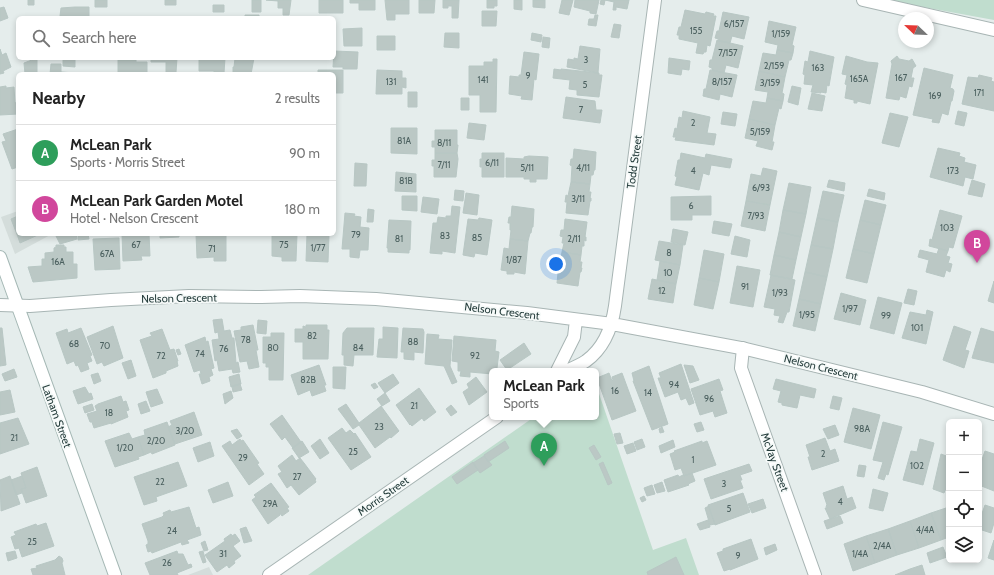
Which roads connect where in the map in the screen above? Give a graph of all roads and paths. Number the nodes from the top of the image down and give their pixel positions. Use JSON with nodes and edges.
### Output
{"nodes":[{"id":1,"x":655,"y":0,"type":"edge"},
{"id":2,"x":863,"y":0,"type":"edge"},
{"id":3,"x":994,"y":30,"type":"edge"},
{"id":4,"x":0,"y":257,"type":"edge"},
{"id":5,"x":0,"y":305,"type":"edge"},
{"id":6,"x":17,"y":305,"type":"junction"},
{"id":7,"x":576,"y":320,"type":"junction"},
{"id":8,"x":612,"y":324,"type":"junction"},
{"id":9,"x":743,"y":348,"type":"junction"},
{"id":10,"x":558,"y":368,"type":"edge"},
{"id":11,"x":572,"y":368,"type":"edge"},
{"id":12,"x":994,"y":414,"type":"edge"},
{"id":13,"x":493,"y":420,"type":"edge"},
{"id":14,"x":115,"y":575,"type":"edge"},
{"id":15,"x":269,"y":575,"type":"edge"},
{"id":16,"x":815,"y":575,"type":"edge"}],
"edges":[{"from":1,"to":8,"type":"street","name":"Todd Street"},
{"from":2,"to":3,"type":"street"},
{"from":4,"to":6,"type":"street","name":"Latham Street"},
{"from":5,"to":6,"type":"street","name":"Nelson Crescent"},
{"from":6,"to":7,"type":"street","name":"Nelson Crescent"},
{"from":6,"to":14,"type":"street","name":"Latham Street"},
{"from":7,"to":8,"type":"street","name":"Nelson Crescent"},
{"from":7,"to":10,"type":"street"},
{"from":8,"to":9,"type":"street","name":"Nelson Crescent"},
{"from":8,"to":11,"type":"street"},
{"from":9,"to":12,"type":"street","name":"Nelson Crescent"},
{"from":9,"to":16,"type":"street","name":"McVay Street"},
{"from":13,"to":15,"type":"street","name":"Morris Street"}]}
